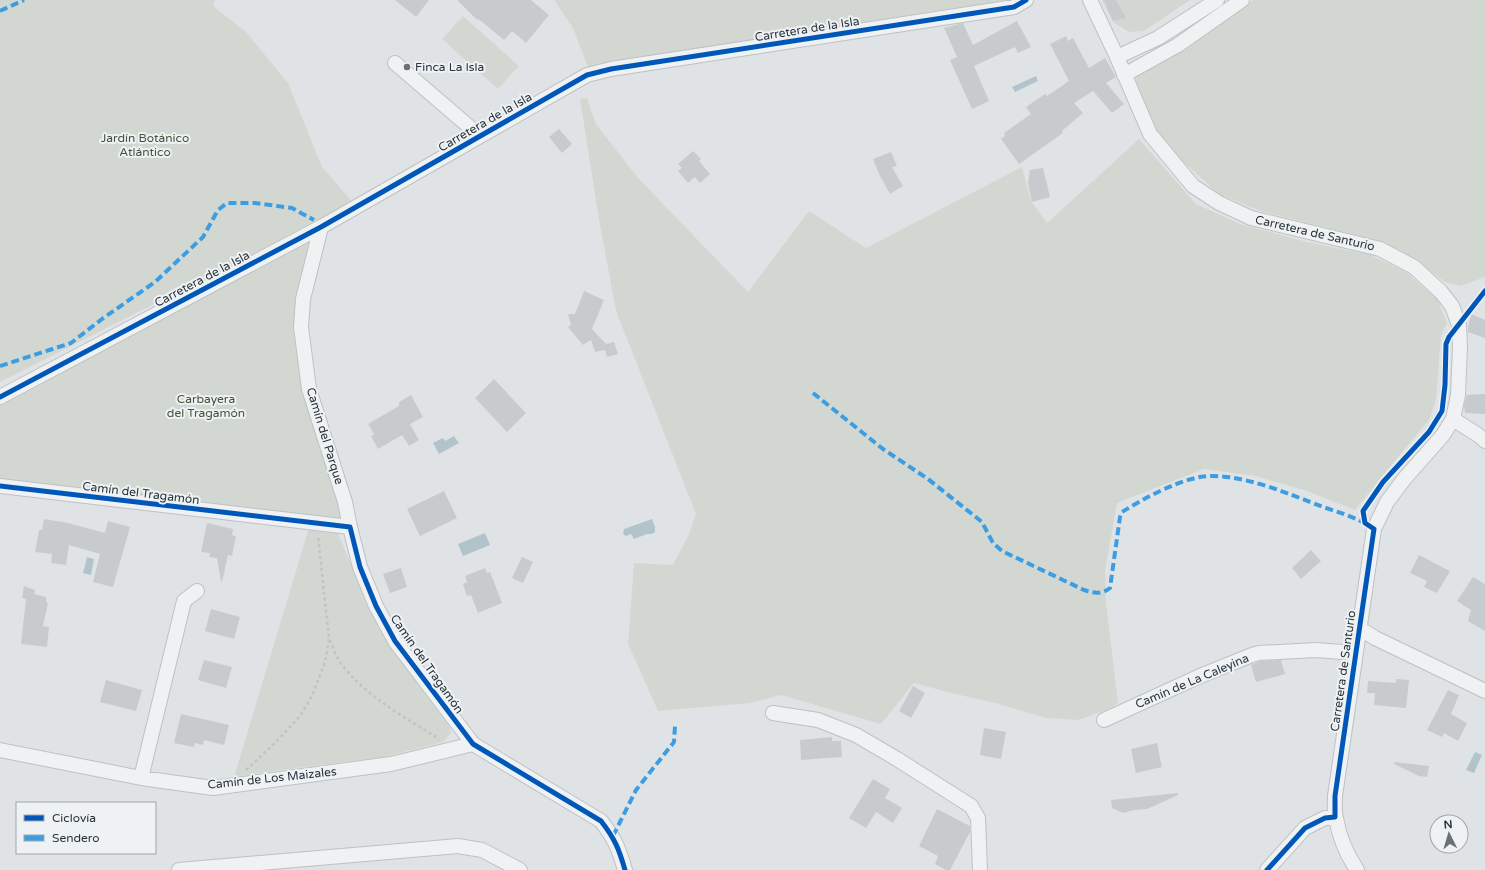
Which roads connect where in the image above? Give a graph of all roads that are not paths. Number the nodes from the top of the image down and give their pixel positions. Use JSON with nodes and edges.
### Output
{"nodes":[{"id":1,"x":1026,"y":0,"type":"edge"},
{"id":2,"x":1090,"y":0,"type":"edge"},
{"id":3,"x":1217,"y":0,"type":"edge"},
{"id":4,"x":1242,"y":0,"type":"edge"},
{"id":5,"x":1117,"y":57,"type":"junction"},
{"id":6,"x":395,"y":63,"type":"dead end"},
{"id":7,"x":1124,"y":75,"type":"junction"},
{"id":8,"x":480,"y":136,"type":"junction"},
{"id":9,"x":321,"y":227,"type":"junction"},
{"id":10,"x":0,"y":397,"type":"edge"},
{"id":11,"x":1453,"y":419,"type":"junction"},
{"id":12,"x":1485,"y":442,"type":"edge"},
{"id":13,"x":0,"y":486,"type":"edge"},
{"id":14,"x":350,"y":527,"type":"junction"},
{"id":15,"x":197,"y":591,"type":"dead end"},
{"id":16,"x":1360,"y":628,"type":"junction"},
{"id":17,"x":1355,"y":653,"type":"junction"},
{"id":18,"x":1485,"y":691,"type":"edge"},
{"id":19,"x":773,"y":713,"type":"dead end"},
{"id":20,"x":1104,"y":720,"type":"dead end"},
{"id":21,"x":473,"y":744,"type":"junction"},
{"id":22,"x":0,"y":750,"type":"edge"},
{"id":23,"x":141,"y":778,"type":"junction"},
{"id":24,"x":1335,"y":817,"type":"junction"},
{"id":25,"x":294,"y":865,"type":"edge"},
{"id":26,"x":179,"y":870,"type":"edge"},
{"id":27,"x":520,"y":870,"type":"edge"},
{"id":28,"x":625,"y":870,"type":"edge"},
{"id":29,"x":980,"y":870,"type":"edge"},
{"id":30,"x":1267,"y":870,"type":"edge"},
{"id":31,"x":1357,"y":870,"type":"edge"}],
"edges":[{"from":1,"to":8,"type":"street","name":"Carretera de la Isla"},
{"from":2,"to":5,"type":"street"},
{"from":3,"to":5,"type":"street"},
{"from":4,"to":7,"type":"street"},
{"from":5,"to":7,"type":"street","name":"Carretera de Santurio"},
{"from":6,"to":8,"type":"street"},
{"from":7,"to":11,"type":"street","name":"Carretera de Santurio"},
{"from":8,"to":9,"type":"street","name":"Carretera de la Isla"},
{"from":9,"to":10,"type":"street","name":"Carretera de la Isla"},
{"from":9,"to":14,"type":"street","name":"Camín del Parque"},
{"from":11,"to":12,"type":"street"},
{"from":11,"to":16,"type":"street","name":"Carretera de Santurio"},
{"from":13,"to":14,"type":"street","name":"Camín del Tragamón"},
{"from":14,"to":21,"type":"street","name":"Camín del Tragamón"},
{"from":15,"to":23,"type":"street"},
{"from":16,"to":17,"type":"street","name":"Carretera de Santurio"},
{"from":16,"to":18,"type":"street"},
{"from":17,"to":20,"type":"street","name":"Camín de La Caleyina"},
{"from":17,"to":24,"type":"street","name":"Carretera de Santurio"},
{"from":19,"to":29,"type":"street"},
{"from":21,"to":23,"type":"street","name":"Camín de Los Maizales"},
{"from":21,"to":28,"type":"street","name":"Camín del Tragamón"},
{"from":22,"to":23,"type":"street","name":"Camín de Los Maizales"},
{"from":24,"to":30,"type":"street"},
{"from":24,"to":31,"type":"street","name":"Carretera de Santurio"},
{"from":25,"to":26,"type":"street"},
{"from":25,"to":27,"type":"street"}]}
